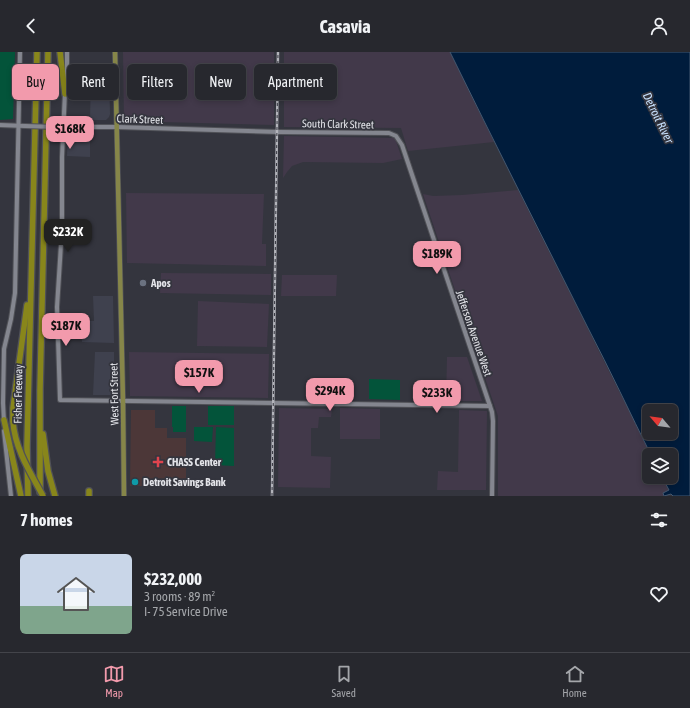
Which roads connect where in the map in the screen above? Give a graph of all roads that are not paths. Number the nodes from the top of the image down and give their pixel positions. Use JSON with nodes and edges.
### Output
{"nodes":[{"id":1,"x":20,"y":52,"type":"edge"},
{"id":2,"x":37,"y":52,"type":"edge"},
{"id":3,"x":48,"y":52,"type":"edge"},
{"id":4,"x":60,"y":52,"type":"edge"},
{"id":5,"x":67,"y":52,"type":"edge"},
{"id":6,"x":115,"y":52,"type":"edge"},
{"id":7,"x":65,"y":94,"type":"junction"},
{"id":8,"x":0,"y":125,"type":"edge"},
{"id":9,"x":18,"y":125,"type":"junction"},
{"id":10,"x":63,"y":127,"type":"junction"},
{"id":11,"x":117,"y":127,"type":"junction"},
{"id":12,"x":279,"y":132,"type":"joint"},
{"id":13,"x":396,"y":136,"type":"joint"},
{"id":14,"x":31,"y":281,"type":"junction"},
{"id":15,"x":2,"y":399,"type":"edge"},
{"id":16,"x":123,"y":400,"type":"junction"},
{"id":17,"x":490,"y":406,"type":"junction"},
{"id":18,"x":40,"y":407,"type":"junction"},
{"id":19,"x":4,"y":420,"type":"junction"},
{"id":20,"x":11,"y":496,"type":"edge"},
{"id":21,"x":21,"y":496,"type":"edge"},
{"id":22,"x":28,"y":496,"type":"edge"},
{"id":23,"x":42,"y":496,"type":"edge"},
{"id":24,"x":55,"y":496,"type":"edge"},
{"id":25,"x":124,"y":496,"type":"edge"},
{"id":26,"x":492,"y":496,"type":"edge"}],
"edges":[{"from":1,"to":9,"type":"main road"},
{"from":2,"to":14,"type":"highway","name":"Fisher Freeway"},
{"from":3,"to":18,"type":"highway","name":"Fisher Freeway"},
{"from":4,"to":7,"type":"highway"},
{"from":5,"to":7,"type":"main road"},
{"from":6,"to":11,"type":"main road","name":"West Fort Street"},
{"from":7,"to":10,"type":"main road"},
{"from":8,"to":9,"type":"main road","name":"Clark Street"},
{"from":9,"to":10,"type":"main road","name":"Clark Street","bridge":true},
{"from":9,"to":15,"type":"main road"},
{"from":10,"to":11,"type":"main road","name":"Clark Street"},
{"from":10,"to":16,"type":"main road"},
{"from":11,"to":12,"type":"main road","name":"Clark Street"},
{"from":11,"to":16,"type":"main road","name":"West Fort Street"},
{"from":12,"to":13,"type":"main road","name":"South Clark Street"},
{"from":13,"to":17,"type":"main road","name":"Jefferson Avenue West"},
{"from":14,"to":22,"type":"highway","name":"Fisher Freeway"},
{"from":14,"to":23,"type":"highway","bridge":true},
{"from":15,"to":19,"type":"main road"},
{"from":16,"to":17,"type":"main road"},
{"from":16,"to":25,"type":"main road","name":"West Fort Street"},
{"from":17,"to":26,"type":"main road","name":"Jefferson Avenue West"},
{"from":18,"to":23,"type":"highway","name":"Fisher Freeway"},
{"from":18,"to":24,"type":"highway"},
{"from":19,"to":20,"type":"main road"},
{"from":19,"to":21,"type":"highway"}]}
